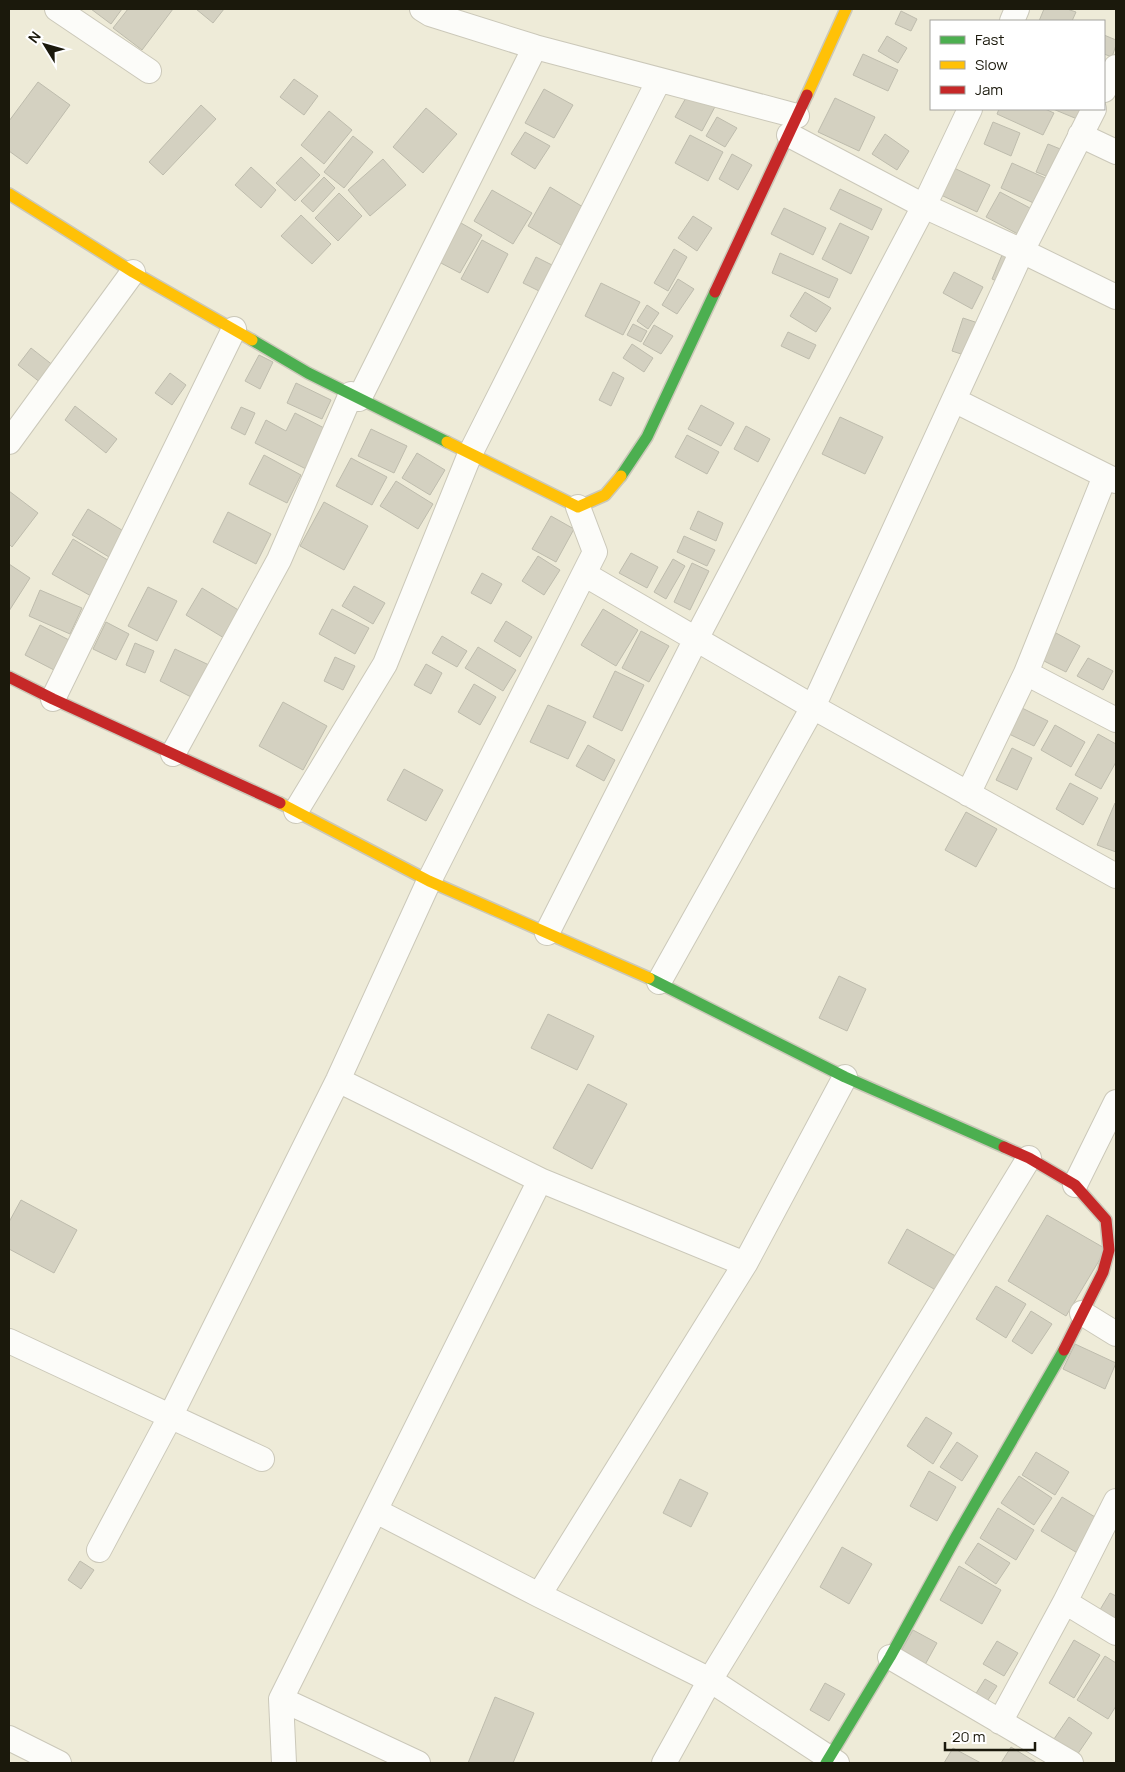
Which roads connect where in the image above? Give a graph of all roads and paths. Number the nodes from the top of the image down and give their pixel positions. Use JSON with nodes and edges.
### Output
{"nodes":[{"id":1,"x":57,"y":9,"type":"edge"},
{"id":2,"x":422,"y":9,"type":"edge"},
{"id":3,"x":846,"y":9,"type":"edge"},
{"id":4,"x":535,"y":46,"type":"junction"},
{"id":5,"x":1116,"y":67,"type":"edge"},
{"id":6,"x":149,"y":71,"type":"dead end"},
{"id":7,"x":659,"y":80,"type":"junction"},
{"id":8,"x":1105,"y":88,"type":"edge"},
{"id":9,"x":970,"y":110,"type":"edge"},
{"id":10,"x":1093,"y":110,"type":"edge"},
{"id":11,"x":793,"y":126,"type":"junction"},
{"id":12,"x":1080,"y":134,"type":"junction"},
{"id":13,"x":1116,"y":152,"type":"edge"},
{"id":14,"x":11,"y":200,"type":"edge"},
{"id":15,"x":924,"y":206,"type":"junction"},
{"id":16,"x":1022,"y":251,"type":"junction"},
{"id":17,"x":133,"y":272,"type":"junction"},
{"id":18,"x":1116,"y":297,"type":"edge"},
{"id":19,"x":234,"y":329,"type":"junction"},
{"id":20,"x":355,"y":397,"type":"junction"},
{"id":21,"x":954,"y":400,"type":"junction"},
{"id":22,"x":9,"y":442,"type":"edge"},
{"id":23,"x":470,"y":454,"type":"junction"},
{"id":24,"x":1111,"y":479,"type":"edge"},
{"id":25,"x":578,"y":507,"type":"junction"},
{"id":26,"x":584,"y":574,"type":"junction"},
{"id":27,"x":696,"y":639,"type":"junction"},
{"id":28,"x":1026,"y":673,"type":"junction"},
{"id":29,"x":9,"y":677,"type":"edge"},
{"id":30,"x":53,"y":699,"type":"junction"},
{"id":31,"x":813,"y":707,"type":"junction"},
{"id":32,"x":1116,"y":720,"type":"edge"},
{"id":33,"x":173,"y":754,"type":"junction"},
{"id":34,"x":968,"y":794,"type":"junction"},
{"id":35,"x":296,"y":811,"type":"junction"},
{"id":36,"x":1116,"y":876,"type":"edge"},
{"id":37,"x":429,"y":880,"type":"junction"},
{"id":38,"x":546,"y":933,"type":"junction"},
{"id":39,"x":659,"y":982,"type":"junction"},
{"id":40,"x":844,"y":1077,"type":"junction"},
{"id":41,"x":338,"y":1080,"type":"junction"},
{"id":42,"x":1116,"y":1102,"type":"edge"},
{"id":43,"x":1029,"y":1158,"type":"junction"},
{"id":44,"x":540,"y":1180,"type":"junction"},
{"id":45,"x":1075,"y":1185,"type":"junction"},
{"id":46,"x":745,"y":1264,"type":"junction"},
{"id":47,"x":1082,"y":1313,"type":"junction"},
{"id":48,"x":1116,"y":1334,"type":"edge"},
{"id":49,"x":9,"y":1341,"type":"edge"},
{"id":50,"x":170,"y":1416,"type":"junction"},
{"id":51,"x":262,"y":1459,"type":"dead end"},
{"id":52,"x":1116,"y":1502,"type":"edge"},
{"id":53,"x":376,"y":1511,"type":"junction"},
{"id":54,"x":99,"y":1550,"type":"dead end"},
{"id":55,"x":538,"y":1595,"type":"junction"},
{"id":56,"x":1065,"y":1602,"type":"junction"},
{"id":57,"x":1116,"y":1633,"type":"edge"},
{"id":58,"x":890,"y":1657,"type":"junction"},
{"id":59,"x":710,"y":1680,"type":"junction"},
{"id":60,"x":281,"y":1699,"type":"junction"},
{"id":61,"x":1000,"y":1722,"type":"junction"},
{"id":62,"x":9,"y":1738,"type":"edge"},
{"id":63,"x":830,"y":1762,"type":"edge"},
{"id":64,"x":59,"y":1763,"type":"edge"},
{"id":65,"x":284,"y":1763,"type":"edge"},
{"id":66,"x":418,"y":1763,"type":"edge"},
{"id":67,"x":664,"y":1763,"type":"edge"},
{"id":68,"x":1071,"y":1763,"type":"edge"}],
"edges":[{"from":1,"to":6,"type":"street"},
{"from":2,"to":4,"type":"street"},
{"from":3,"to":11,"type":"street"},
{"from":4,"to":7,"type":"street"},
{"from":4,"to":20,"type":"street"},
{"from":5,"to":8,"type":"street"},
{"from":7,"to":11,"type":"street"},
{"from":7,"to":23,"type":"street"},
{"from":9,"to":15,"type":"street"},
{"from":10,"to":12,"type":"street"},
{"from":11,"to":15,"type":"street"},
{"from":11,"to":25,"type":"street"},
{"from":12,"to":13,"type":"street"},
{"from":12,"to":16,"type":"street"},
{"from":14,"to":17,"type":"street"},
{"from":15,"to":16,"type":"street"},
{"from":15,"to":27,"type":"street"},
{"from":16,"to":18,"type":"street"},
{"from":16,"to":21,"type":"street"},
{"from":17,"to":19,"type":"street"},
{"from":17,"to":22,"type":"street"},
{"from":19,"to":20,"type":"street"},
{"from":19,"to":30,"type":"street"},
{"from":20,"to":23,"type":"street"},
{"from":20,"to":33,"type":"street"},
{"from":21,"to":24,"type":"street"},
{"from":21,"to":31,"type":"street"},
{"from":23,"to":25,"type":"street"},
{"from":23,"to":35,"type":"street"},
{"from":24,"to":28,"type":"street"},
{"from":25,"to":26,"type":"street"},
{"from":26,"to":27,"type":"street"},
{"from":26,"to":37,"type":"street"},
{"from":27,"to":31,"type":"street"},
{"from":27,"to":38,"type":"street"},
{"from":28,"to":32,"type":"street"},
{"from":28,"to":34,"type":"street"},
{"from":29,"to":30,"type":"street"},
{"from":30,"to":33,"type":"street"},
{"from":31,"to":34,"type":"street"},
{"from":31,"to":39,"type":"street"},
{"from":33,"to":35,"type":"street"},
{"from":34,"to":36,"type":"street"},
{"from":35,"to":37,"type":"street"},
{"from":37,"to":38,"type":"street"},
{"from":37,"to":41,"type":"street"},
{"from":38,"to":39,"type":"street"},
{"from":39,"to":40,"type":"street"},
{"from":40,"to":43,"type":"street"},
{"from":40,"to":46,"type":"street"},
{"from":41,"to":44,"type":"street"},
{"from":41,"to":50,"type":"street"},
{"from":42,"to":45,"type":"street"},
{"from":43,"to":45,"type":"street"},
{"from":43,"to":59,"type":"street"},
{"from":44,"to":46,"type":"street"},
{"from":44,"to":53,"type":"street"},
{"from":45,"to":47,"type":"street"},
{"from":46,"to":55,"type":"street"},
{"from":47,"to":48,"type":"street"},
{"from":47,"to":58,"type":"street"},
{"from":49,"to":50,"type":"street"},
{"from":50,"to":51,"type":"street"},
{"from":50,"to":54,"type":"street"},
{"from":52,"to":56,"type":"street"},
{"from":53,"to":55,"type":"street"},
{"from":53,"to":60,"type":"street"},
{"from":55,"to":59,"type":"street"},
{"from":56,"to":57,"type":"street"},
{"from":56,"to":61,"type":"street"},
{"from":58,"to":61,"type":"street"},
{"from":58,"to":63,"type":"street"},
{"from":59,"to":63,"type":"street"},
{"from":59,"to":67,"type":"street"},
{"from":60,"to":65,"type":"street"},
{"from":60,"to":66,"type":"street"},
{"from":61,"to":68,"type":"street"},
{"from":62,"to":64,"type":"street"}]}
